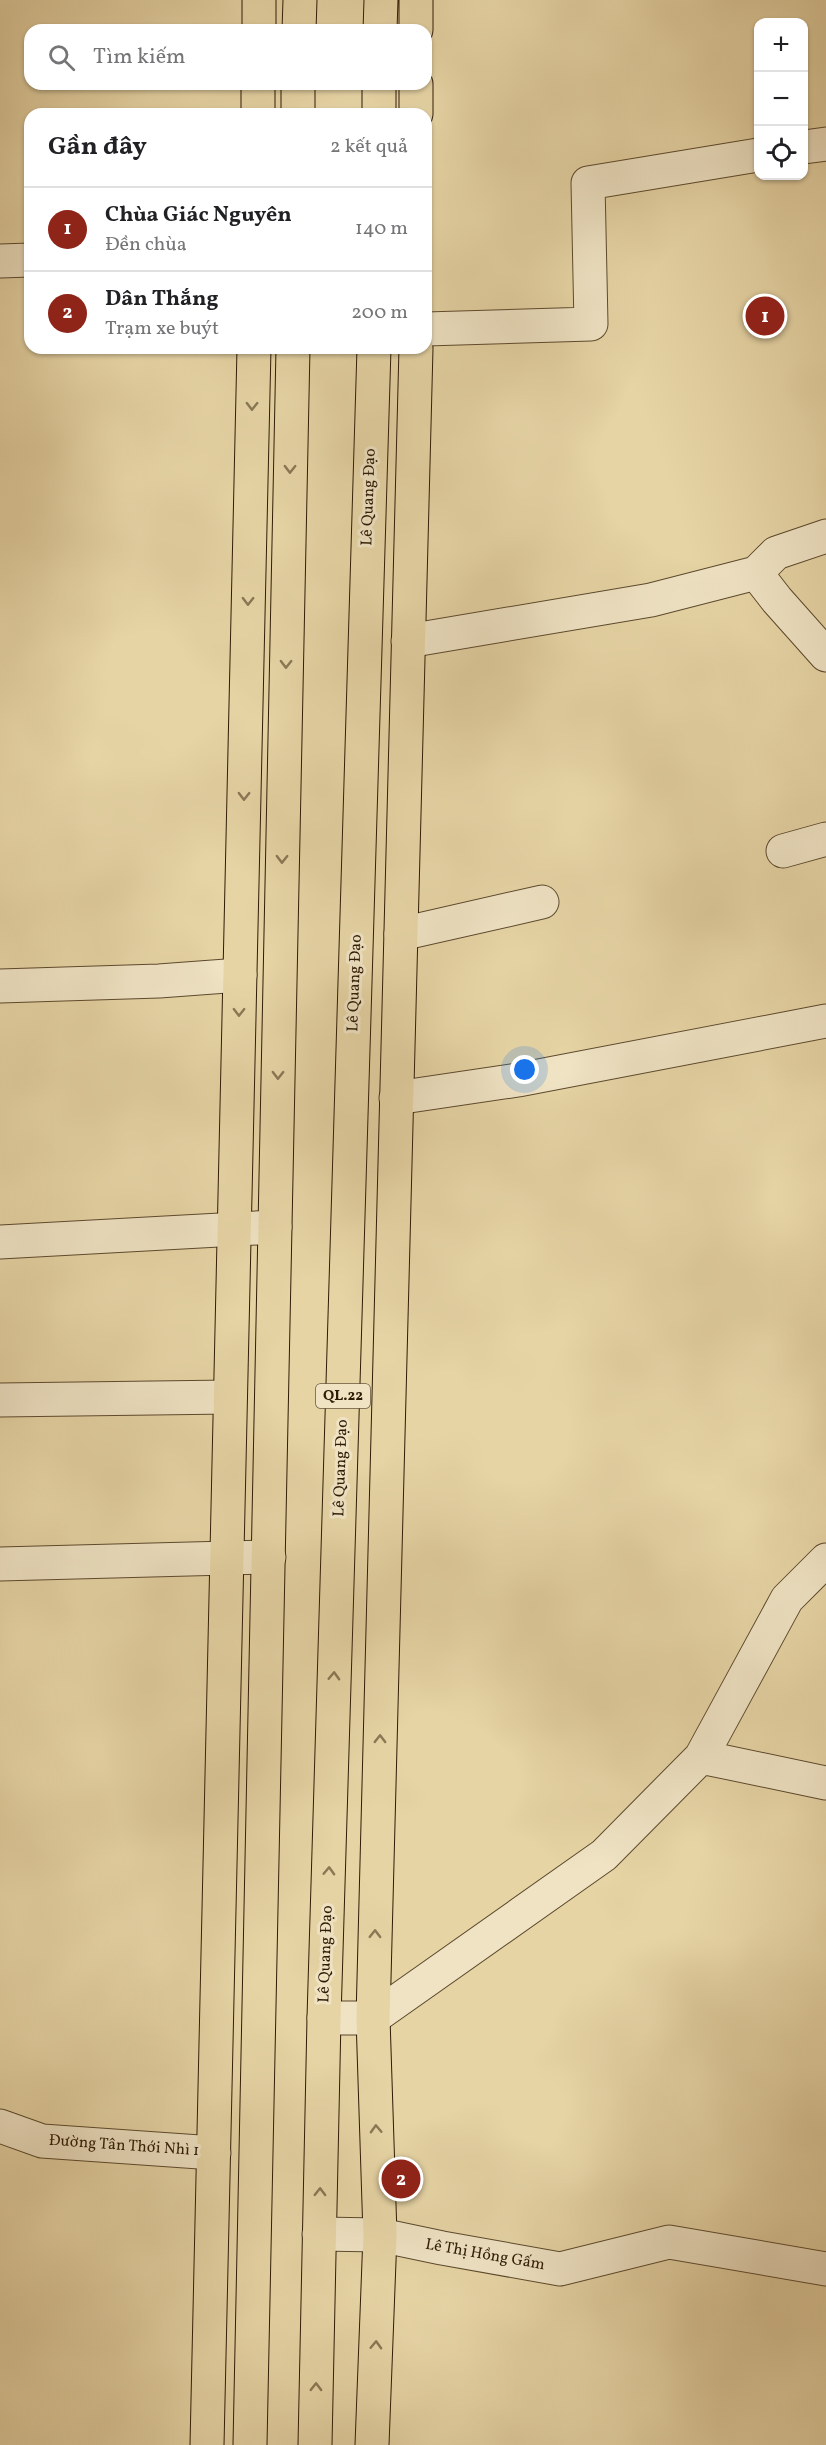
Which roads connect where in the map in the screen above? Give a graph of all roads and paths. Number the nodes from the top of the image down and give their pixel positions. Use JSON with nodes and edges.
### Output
{"nodes":[{"id":1,"x":259,"y":0,"type":"edge"},
{"id":2,"x":300,"y":0,"type":"edge"},
{"id":3,"x":381,"y":0,"type":"edge"},
{"id":4,"x":416,"y":0,"type":"edge"},
{"id":5,"x":259,"y":24,"type":"edge"},
{"id":6,"x":299,"y":24,"type":"edge"},
{"id":7,"x":380,"y":24,"type":"edge"},
{"id":8,"x":416,"y":24,"type":"edge"},
{"id":9,"x":258,"y":90,"type":"edge"},
{"id":10,"x":298,"y":90,"type":"edge"},
{"id":11,"x":379,"y":90,"type":"edge"},
{"id":12,"x":416,"y":90,"type":"edge"},
{"id":13,"x":258,"y":108,"type":"edge"},
{"id":14,"x":298,"y":108,"type":"edge"},
{"id":15,"x":379,"y":108,"type":"edge"},
{"id":16,"x":416,"y":108,"type":"edge"},
{"id":17,"x":826,"y":144,"type":"edge"},
{"id":18,"x":808,"y":146,"type":"edge"},
{"id":19,"x":754,"y":156,"type":"edge"},
{"id":20,"x":24,"y":260,"type":"edge"},
{"id":21,"x":0,"y":261,"type":"edge"},
{"id":22,"x":432,"y":328,"type":"edge"},
{"id":23,"x":254,"y":354,"type":"edge"},
{"id":24,"x":293,"y":354,"type":"edge"},
{"id":25,"x":374,"y":354,"type":"edge"},
{"id":26,"x":416,"y":354,"type":"edge"},
{"id":27,"x":826,"y":536,"type":"edge"},
{"id":28,"x":756,"y":573,"type":"junction"},
{"id":29,"x":408,"y":641,"type":"junction"},
{"id":30,"x":826,"y":655,"type":"edge"},
{"id":31,"x":826,"y":839,"type":"edge"},
{"id":32,"x":783,"y":851,"type":"dead end"},
{"id":33,"x":542,"y":902,"type":"dead end"},
{"id":34,"x":401,"y":934,"type":"junction"},
{"id":35,"x":240,"y":975,"type":"junction"},
{"id":36,"x":0,"y":986,"type":"edge"},
{"id":37,"x":826,"y":1021,"type":"edge"},
{"id":38,"x":396,"y":1098,"type":"junction"},
{"id":39,"x":275,"y":1227,"type":"junction"},
{"id":40,"x":234,"y":1230,"type":"junction"},
{"id":41,"x":0,"y":1242,"type":"edge"},
{"id":42,"x":230,"y":1397,"type":"junction"},
{"id":43,"x":0,"y":1400,"type":"edge"},
{"id":44,"x":269,"y":1557,"type":"junction"},
{"id":45,"x":226,"y":1558,"type":"junction"},
{"id":46,"x":826,"y":1560,"type":"edge"},
{"id":47,"x":0,"y":1564,"type":"edge"},
{"id":48,"x":701,"y":1757,"type":"junction"},
{"id":49,"x":826,"y":1783,"type":"edge"},
{"id":50,"x":324,"y":2018,"type":"junction"},
{"id":51,"x":373,"y":2018,"type":"junction"},
{"id":52,"x":0,"y":2126,"type":"edge"},
{"id":53,"x":214,"y":2153,"type":"junction"},
{"id":54,"x":257,"y":2156,"type":"junction"},
{"id":55,"x":319,"y":2234,"type":"junction"},
{"id":56,"x":380,"y":2235,"type":"junction"},
{"id":57,"x":826,"y":2269,"type":"edge"},
{"id":58,"x":207,"y":2445,"type":"edge"},
{"id":59,"x":249,"y":2445,"type":"edge"},
{"id":60,"x":315,"y":2445,"type":"edge"},
{"id":61,"x":372,"y":2445,"type":"edge"}],
"edges":[{"from":1,"to":5,"type":"highway"},
{"from":2,"to":6,"type":"highway"},
{"from":3,"to":7,"type":"highway"},
{"from":4,"to":8,"type":"highway"},
{"from":9,"to":13,"type":"highway"},
{"from":10,"to":14,"type":"highway"},
{"from":11,"to":15,"type":"highway"},
{"from":12,"to":16,"type":"highway"},
{"from":17,"to":18,"type":"street"},
{"from":19,"to":22,"type":"street"},
{"from":20,"to":21,"type":"street"},
{"from":23,"to":35,"type":"highway","one_way":true},
{"from":24,"to":39,"type":"highway","one_way":true},
{"from":50,"to":25,"type":"highway","name":"Lê Quang Đạo","number":"QL.22","one_way":true},
{"from":26,"to":29,"type":"highway","number":"QL.22"},
{"from":27,"to":28,"type":"street"},
{"from":28,"to":29,"type":"street"},
{"from":28,"to":30,"type":"street"},
{"from":29,"to":34,"type":"highway","number":"QL.22"},
{"from":31,"to":32,"type":"street"},
{"from":33,"to":34,"type":"street"},
{"from":34,"to":38,"type":"highway","number":"QL.22"},
{"from":35,"to":36,"type":"street"},
{"from":35,"to":40,"type":"highway","one_way":true},
{"from":37,"to":38,"type":"street"},
{"from":51,"to":38,"type":"highway","number":"QL.22","one_way":true},
{"from":39,"to":40,"type":"street"},
{"from":39,"to":44,"type":"highway"},
{"from":40,"to":41,"type":"street"},
{"from":40,"to":42,"type":"highway"},
{"from":42,"to":43,"type":"street"},
{"from":42,"to":45,"type":"highway"},
{"from":44,"to":45,"type":"street"},
{"from":44,"to":54,"type":"highway"},
{"from":45,"to":47,"type":"street"},
{"from":45,"to":53,"type":"highway"},
{"from":46,"to":48,"type":"street"},
{"from":48,"to":49,"type":"street"},
{"from":48,"to":51,"type":"street"},
{"from":50,"to":51,"type":"street"},
{"from":55,"to":50,"type":"highway","name":"Lê Quang Đạo","number":"QL.22","one_way":true},
{"from":56,"to":51,"type":"highway","number":"QL.22","one_way":true},
{"from":52,"to":53,"type":"street","name":"Đường Tân Thới Nhì 1"},
{"from":53,"to":54,"type":"highway"},
{"from":53,"to":58,"type":"highway"},
{"from":54,"to":59,"type":"highway"},
{"from":55,"to":56,"type":"street","name":"Lê Thị Hồng Gấm"},
{"from":60,"to":55,"type":"highway","name":"Lê Quang Đạo","number":"QL.22","one_way":true},
{"from":56,"to":57,"type":"street","name":"Lê Thị Hồng Gấm"},
{"from":61,"to":56,"type":"highway","number":"QL.22","one_way":true}]}
